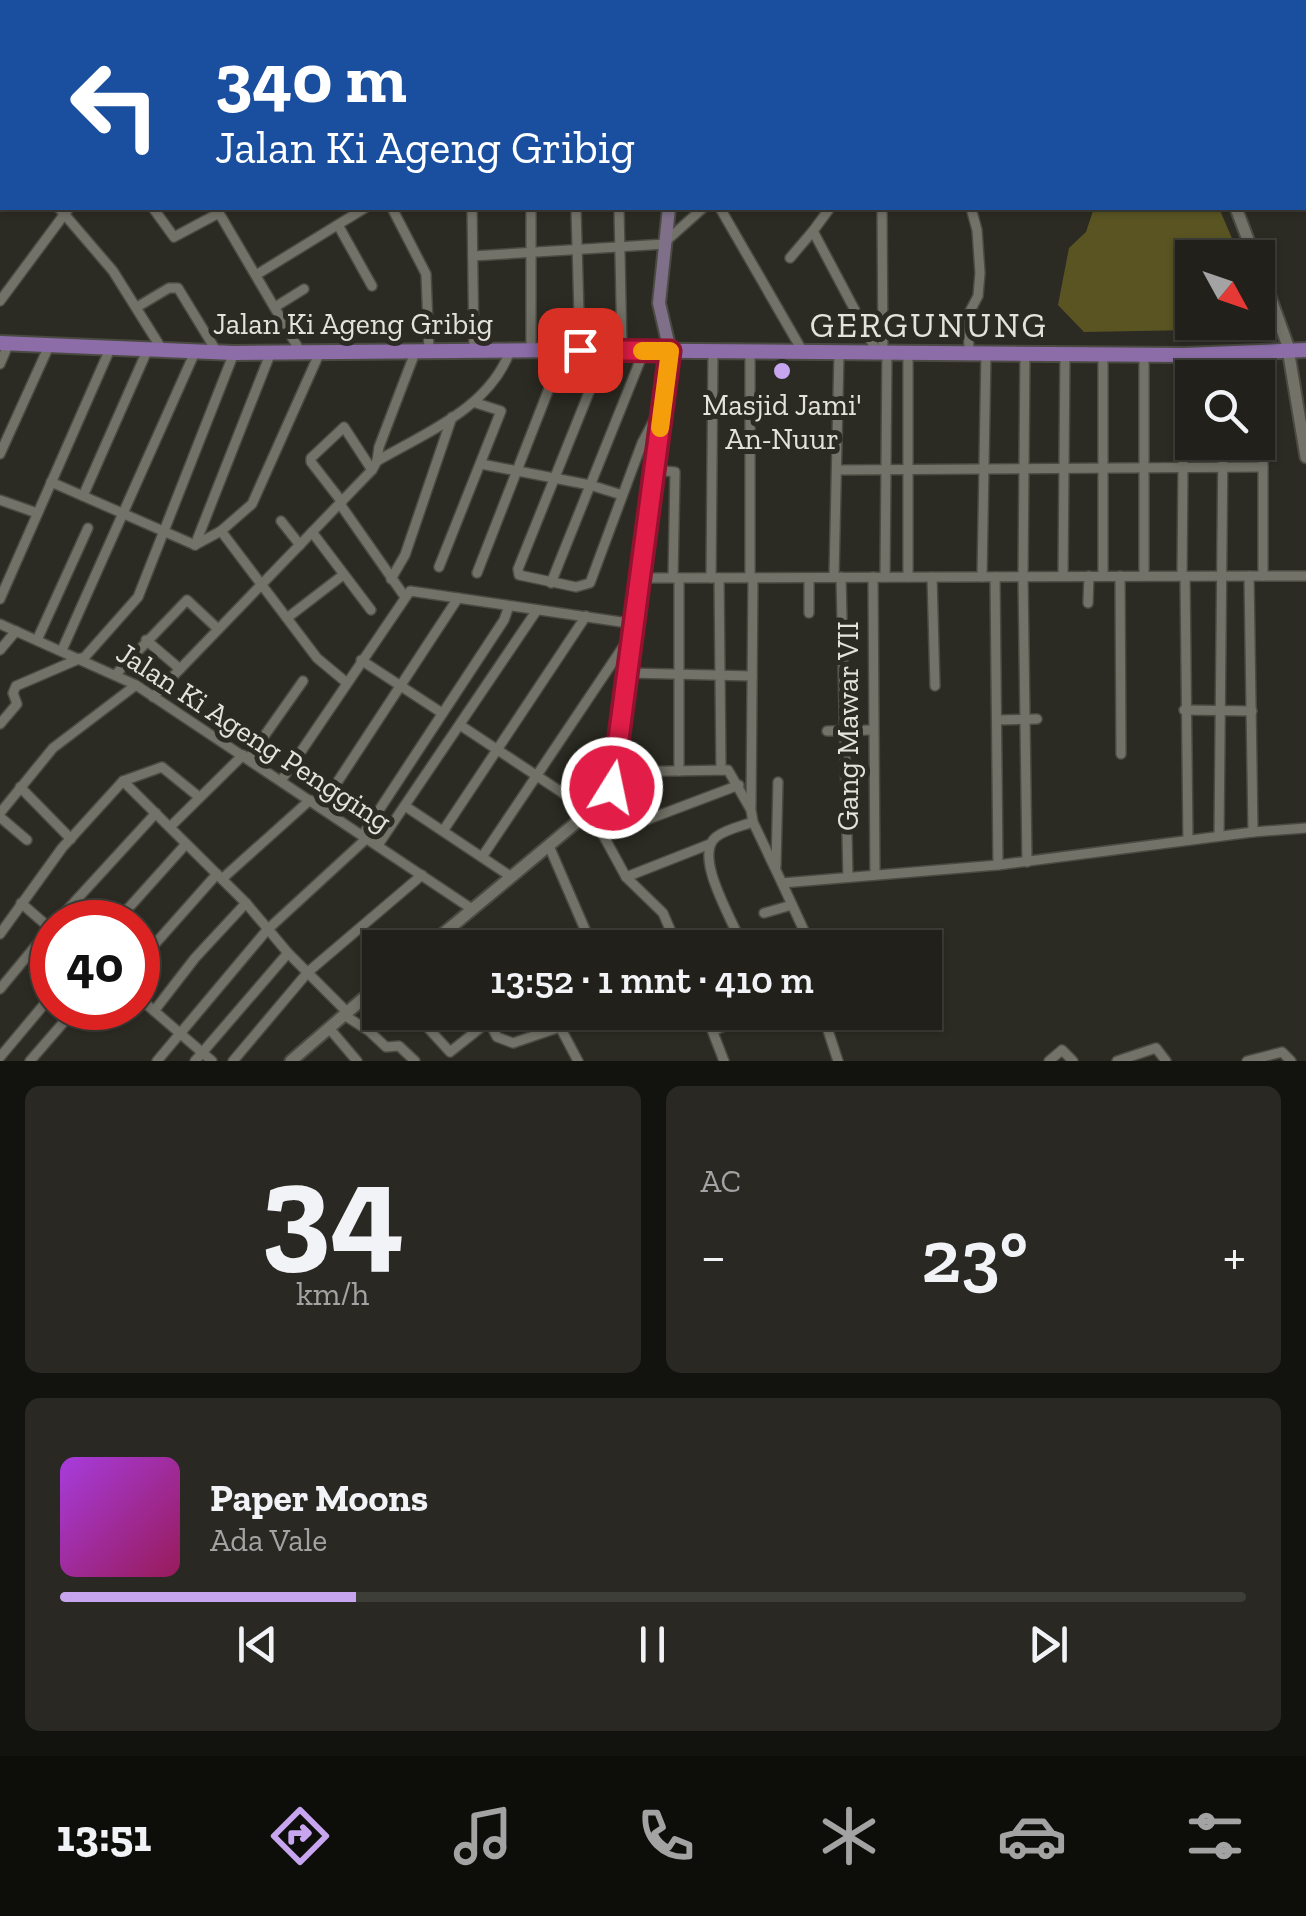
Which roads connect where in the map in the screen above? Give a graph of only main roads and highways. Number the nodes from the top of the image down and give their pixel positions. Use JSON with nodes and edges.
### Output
{"nodes":[{"id":1,"x":669,"y":210,"type":"edge"},
{"id":2,"x":5,"y":343,"type":"edge"},
{"id":3,"x":1306,"y":350,"type":"edge"},
{"id":4,"x":670,"y":351,"type":"junction"}],
"edges":[{"from":1,"to":4,"type":"main road"},
{"from":2,"to":4,"type":"main road","name":"Jalan Ki Ageng Gribig"},
{"from":3,"to":4,"type":"main road","name":"Jalan Ki Ageng Gribig"}]}
